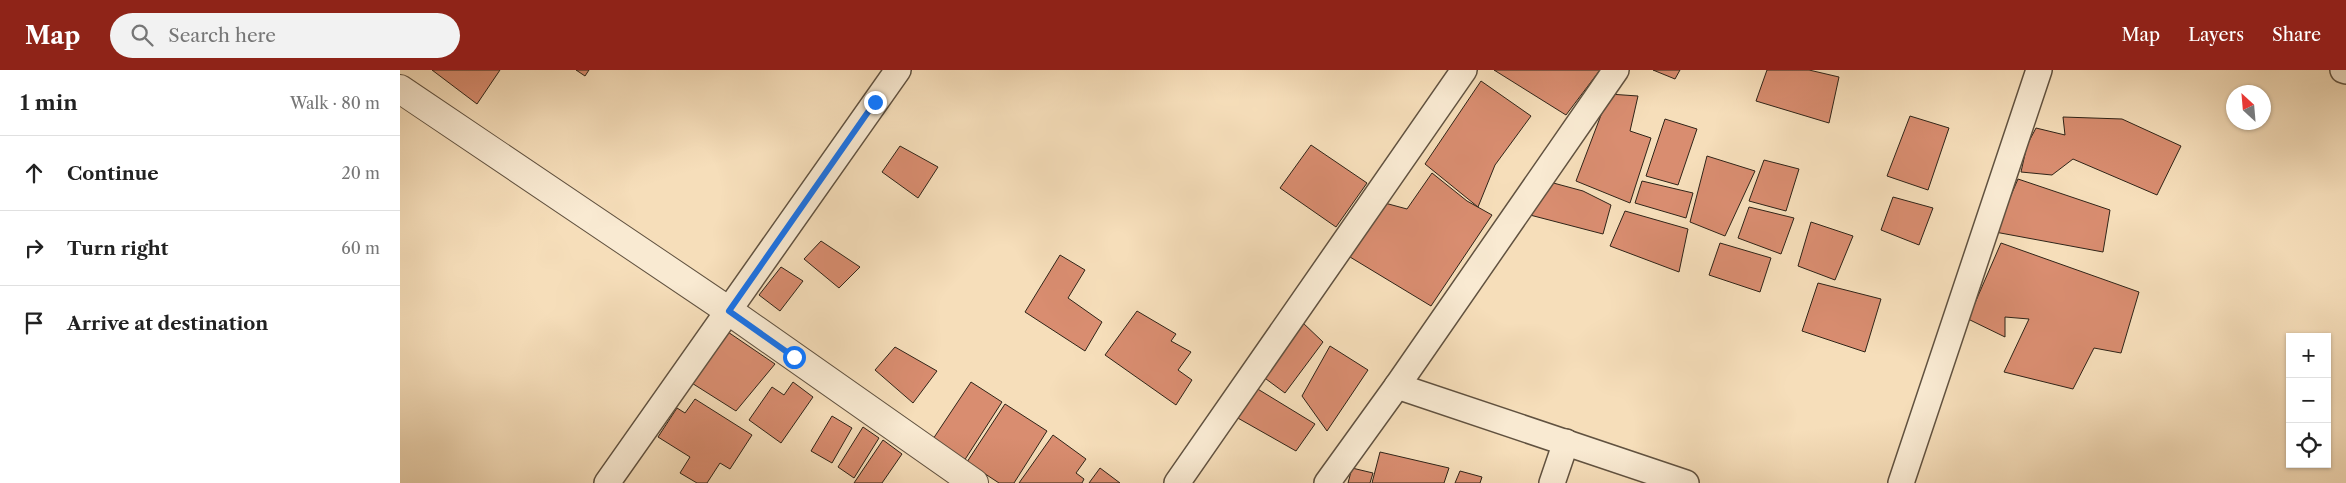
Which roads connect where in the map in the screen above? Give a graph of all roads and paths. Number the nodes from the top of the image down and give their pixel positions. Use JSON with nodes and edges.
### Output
{"nodes":[{"id":1,"x":898,"y":70,"type":"edge"},
{"id":2,"x":1464,"y":70,"type":"edge"},
{"id":3,"x":1616,"y":70,"type":"edge"},
{"id":4,"x":2039,"y":70,"type":"edge"},
{"id":5,"x":400,"y":89,"type":"edge"},
{"id":6,"x":729,"y":311,"type":"junction"},
{"id":7,"x":1397,"y":386,"type":"junction"},
{"id":8,"x":1566,"y":442,"type":"junction"},
{"id":9,"x":607,"y":483,"type":"edge"},
{"id":10,"x":974,"y":483,"type":"edge"},
{"id":11,"x":1177,"y":483,"type":"edge"},
{"id":12,"x":1327,"y":483,"type":"edge"},
{"id":13,"x":1552,"y":483,"type":"edge"},
{"id":14,"x":1686,"y":483,"type":"edge"},
{"id":15,"x":1901,"y":483,"type":"edge"}],
"edges":[{"from":1,"to":6,"type":"street"},
{"from":2,"to":11,"type":"street"},
{"from":3,"to":7,"type":"street"},
{"from":4,"to":15,"type":"street"},
{"from":5,"to":6,"type":"street"},
{"from":6,"to":9,"type":"street"},
{"from":6,"to":10,"type":"street"},
{"from":7,"to":8,"type":"street"},
{"from":7,"to":12,"type":"street"},
{"from":8,"to":13,"type":"street"},
{"from":8,"to":14,"type":"street"}]}
